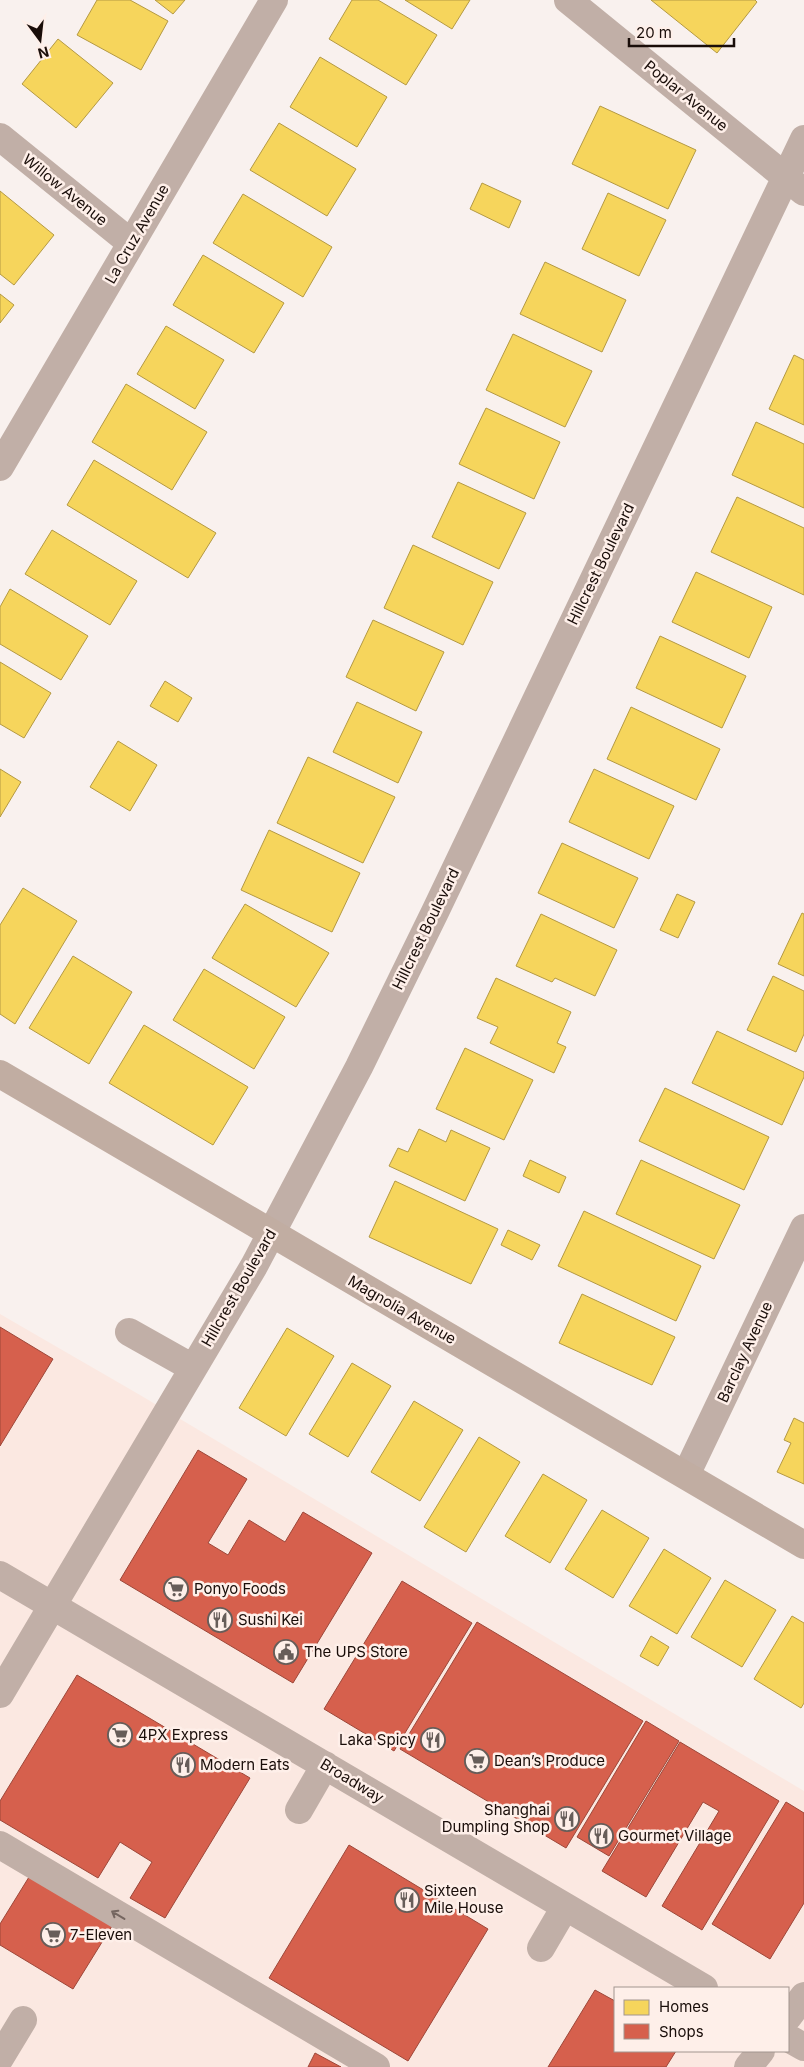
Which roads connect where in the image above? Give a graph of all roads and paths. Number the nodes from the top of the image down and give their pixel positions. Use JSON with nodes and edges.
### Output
{"nodes":[{"id":1,"x":274,"y":0,"type":"edge"},
{"id":2,"x":568,"y":0,"type":"edge"},
{"id":3,"x":0,"y":137,"type":"edge"},
{"id":4,"x":804,"y":139,"type":"edge"},
{"id":5,"x":795,"y":184,"type":"edge"},
{"id":6,"x":131,"y":244,"type":"junction"},
{"id":7,"x":0,"y":467,"type":"edge"},
{"id":8,"x":0,"y":1074,"type":"edge"},
{"id":9,"x":804,"y":1228,"type":"edge"},
{"id":10,"x":272,"y":1233,"type":"junction"},
{"id":11,"x":129,"y":1332,"type":"dead end"},
{"id":12,"x":193,"y":1368,"type":"junction"},
{"id":13,"x":686,"y":1475,"type":"junction"},
{"id":14,"x":804,"y":1545,"type":"edge"},
{"id":15,"x":0,"y":1575,"type":"edge"},
{"id":16,"x":53,"y":1606,"type":"junction"},
{"id":17,"x":0,"y":1694,"type":"edge"},
{"id":18,"x":325,"y":1765,"type":"junction"},
{"id":19,"x":299,"y":1810,"type":"dead end"},
{"id":20,"x":0,"y":1845,"type":"edge"},
{"id":21,"x":565,"y":1907,"type":"junction"},
{"id":22,"x":541,"y":1948,"type":"dead end"},
{"id":23,"x":702,"y":1987,"type":"edge"},
{"id":24,"x":804,"y":1996,"type":"edge"},
{"id":25,"x":789,"y":2016,"type":"edge"},
{"id":26,"x":23,"y":2020,"type":"dead end"},
{"id":27,"x":789,"y":2039,"type":"edge"},
{"id":28,"x":804,"y":2047,"type":"edge"},
{"id":29,"x":760,"y":2052,"type":"edge"},
{"id":30,"x":0,"y":2058,"type":"edge"},
{"id":31,"x":376,"y":2067,"type":"edge"},
{"id":32,"x":748,"y":2067,"type":"edge"}],
"edges":[{"from":1,"to":6,"type":"street","name":"La Cruz Avenue"},
{"from":2,"to":5,"type":"street","name":"Poplar Avenue"},
{"from":3,"to":6,"type":"street","name":"Willow Avenue"},
{"from":4,"to":5,"type":"street","name":"Hillcrest Boulevard"},
{"from":5,"to":10,"type":"street","name":"Hillcrest Boulevard"},
{"from":6,"to":7,"type":"street","name":"La Cruz Avenue"},
{"from":8,"to":10,"type":"main road","name":"Magnolia Avenue"},
{"from":9,"to":13,"type":"street","name":"Barclay Avenue"},
{"from":10,"to":12,"type":"street","name":"Hillcrest Boulevard"},
{"from":10,"to":13,"type":"main road","name":"Magnolia Avenue"},
{"from":11,"to":12,"type":"street"},
{"from":12,"to":16,"type":"street","name":"Hillcrest Boulevard"},
{"from":13,"to":14,"type":"main road","name":"Magnolia Avenue"},
{"from":15,"to":16,"type":"street","name":"Broadway"},
{"from":16,"to":17,"type":"street","name":"Hillcrest Boulevard"},
{"from":16,"to":18,"type":"street","name":"Broadway"},
{"from":18,"to":19,"type":"street"},
{"from":18,"to":21,"type":"street","name":"Broadway"},
{"from":31,"to":20,"type":"street","one_way":true},
{"from":21,"to":22,"type":"street"},
{"from":21,"to":23,"type":"street","name":"Broadway"},
{"from":24,"to":25,"type":"street"},
{"from":26,"to":30,"type":"street"},
{"from":27,"to":28,"type":"street"},
{"from":29,"to":32,"type":"street"}]}
